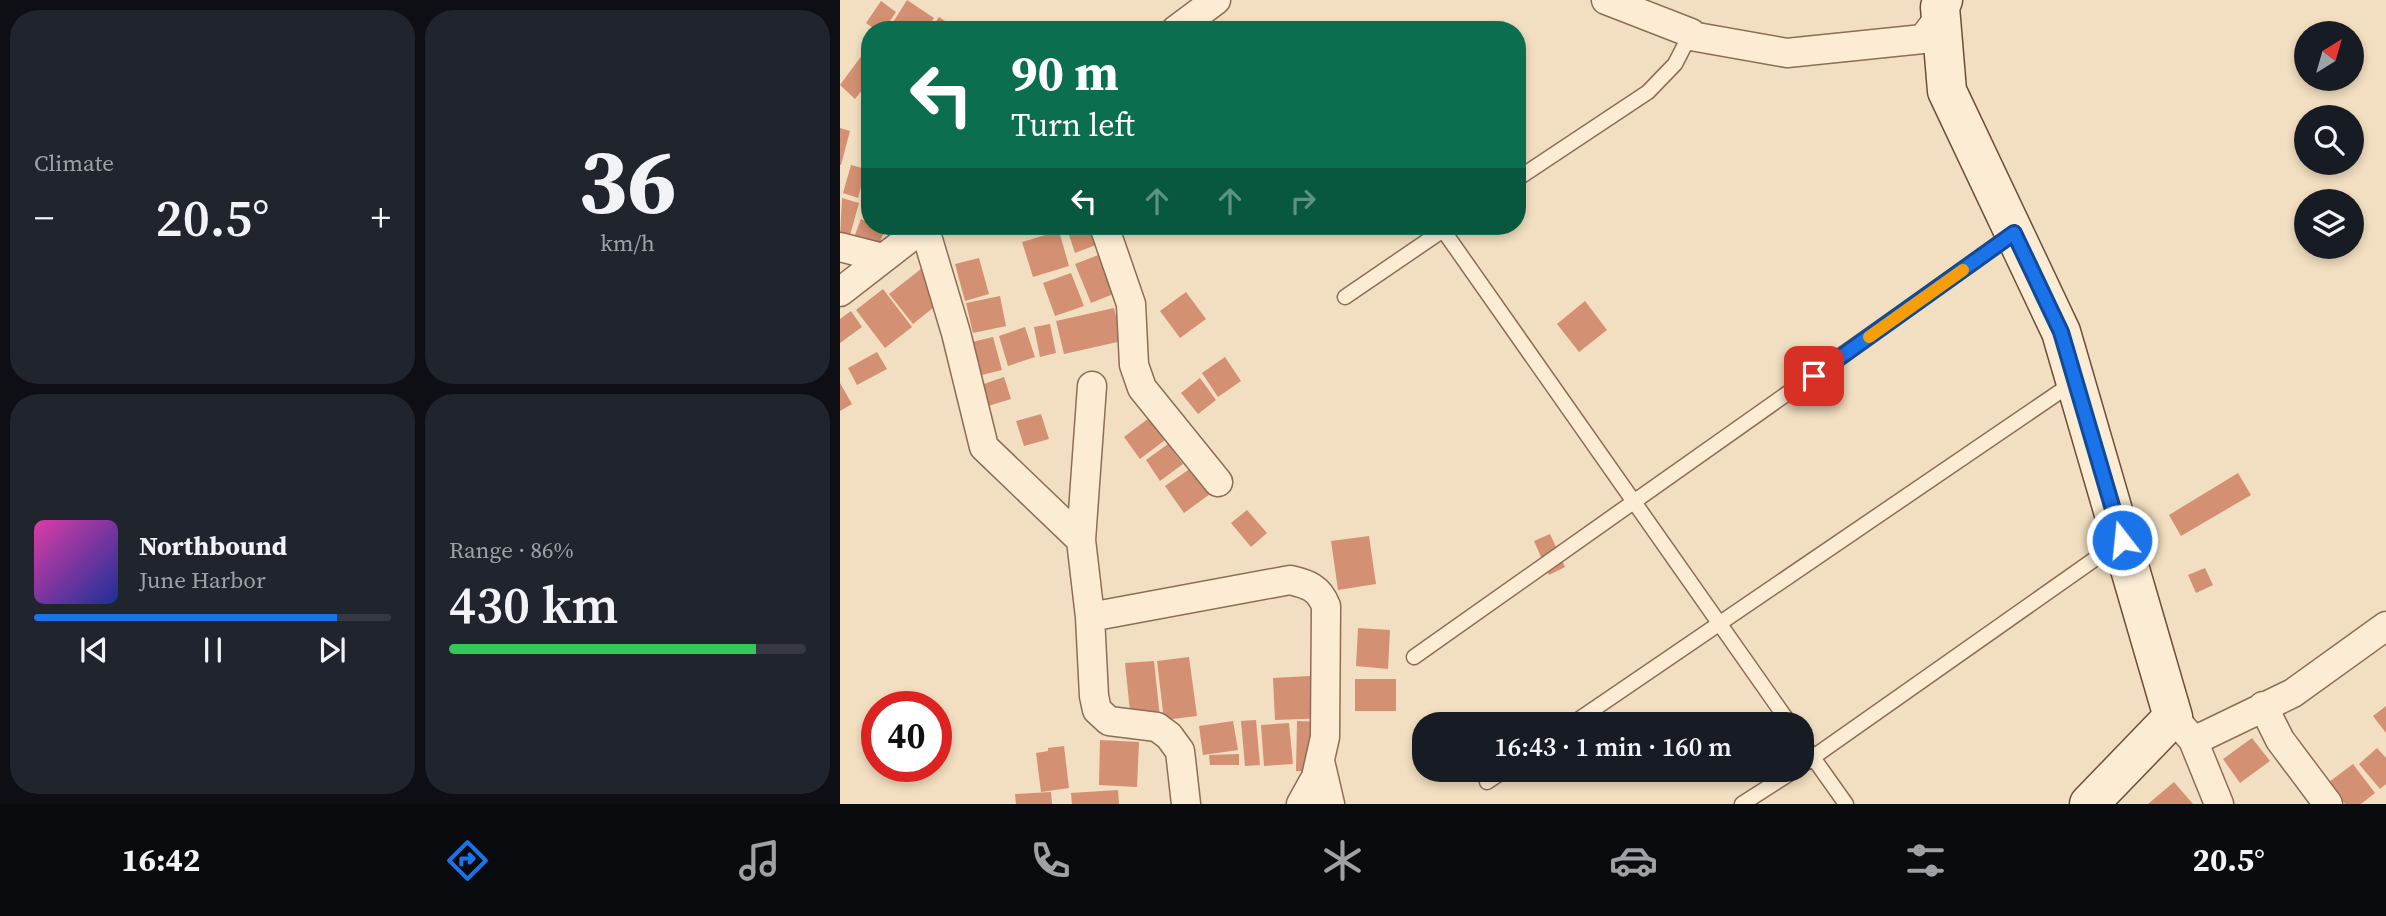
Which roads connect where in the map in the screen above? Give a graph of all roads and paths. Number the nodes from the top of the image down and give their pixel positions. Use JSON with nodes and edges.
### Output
{"nodes":[{"id":1,"x":1606,"y":0,"type":"edge"},
{"id":2,"x":1213,"y":1,"type":"edge"},
{"id":3,"x":1942,"y":8,"type":"edge"},
{"id":4,"x":1187,"y":21,"type":"edge"},
{"id":5,"x":1691,"y":33,"type":"junction"},
{"id":6,"x":1526,"y":173,"type":"edge"},
{"id":7,"x":2014,"y":233,"type":"junction"},
{"id":8,"x":912,"y":235,"type":"edge"},
{"id":9,"x":927,"y":235,"type":"edge"},
{"id":10,"x":1107,"y":235,"type":"edge"},
{"id":11,"x":1436,"y":235,"type":"edge"},
{"id":12,"x":1451,"y":235,"type":"edge"},
{"id":13,"x":840,"y":247,"type":"edge"},
{"id":14,"x":883,"y":258,"type":"junction"},
{"id":15,"x":840,"y":292,"type":"edge"},
{"id":16,"x":1345,"y":297,"type":"dead end"},
{"id":17,"x":2075,"y":381,"type":"junction"},
{"id":18,"x":1092,"y":386,"type":"dead end"},
{"id":19,"x":1218,"y":482,"type":"dead end"},
{"id":20,"x":1635,"y":503,"type":"junction"},
{"id":21,"x":1081,"y":540,"type":"junction"},
{"id":22,"x":2122,"y":540,"type":"junction"},
{"id":23,"x":1090,"y":617,"type":"junction"},
{"id":24,"x":1720,"y":624,"type":"junction"},
{"id":25,"x":2386,"y":626,"type":"edge"},
{"id":26,"x":1414,"y":657,"type":"dead end"},
{"id":27,"x":2263,"y":706,"type":"junction"},
{"id":28,"x":1590,"y":712,"type":"edge"},
{"id":29,"x":1782,"y":712,"type":"edge"},
{"id":30,"x":2183,"y":729,"type":"junction"},
{"id":31,"x":1814,"y":758,"type":"edge"},
{"id":32,"x":1320,"y":761,"type":"junction"},
{"id":33,"x":1814,"y":769,"type":"edge"},
{"id":34,"x":1776,"y":782,"type":"edge"},
{"id":35,"x":1185,"y":804,"type":"edge"},
{"id":36,"x":1301,"y":804,"type":"edge"},
{"id":37,"x":1330,"y":804,"type":"edge"},
{"id":38,"x":1742,"y":804,"type":"edge"},
{"id":39,"x":1846,"y":804,"type":"edge"},
{"id":40,"x":2089,"y":804,"type":"edge"},
{"id":41,"x":2219,"y":804,"type":"edge"},
{"id":42,"x":2329,"y":804,"type":"edge"}],
"edges":[{"from":1,"to":5,"type":"street"},
{"from":2,"to":4,"type":"street"},
{"from":3,"to":5,"type":"street"},
{"from":3,"to":7,"type":"street"},
{"from":5,"to":6,"type":"lane"},
{"from":7,"to":17,"type":"street"},
{"from":7,"to":20,"type":"lane"},
{"from":8,"to":14,"type":"street"},
{"from":9,"to":21,"type":"street"},
{"from":10,"to":19,"type":"street"},
{"from":11,"to":16,"type":"lane"},
{"from":12,"to":20,"type":"lane"},
{"from":13,"to":14,"type":"street"},
{"from":14,"to":15,"type":"street"},
{"from":17,"to":22,"type":"street"},
{"from":17,"to":24,"type":"lane"},
{"from":18,"to":21,"type":"street"},
{"from":20,"to":24,"type":"lane"},
{"from":20,"to":26,"type":"lane"},
{"from":21,"to":23,"type":"street"},
{"from":22,"to":30,"type":"street"},
{"from":22,"to":31,"type":"lane"},
{"from":23,"to":32,"type":"street"},
{"from":23,"to":35,"type":"street"},
{"from":24,"to":28,"type":"lane"},
{"from":24,"to":29,"type":"lane"},
{"from":25,"to":27,"type":"street"},
{"from":27,"to":30,"type":"street"},
{"from":27,"to":42,"type":"street"},
{"from":30,"to":40,"type":"street"},
{"from":30,"to":41,"type":"street"},
{"from":32,"to":36,"type":"street"},
{"from":32,"to":37,"type":"street"},
{"from":33,"to":39,"type":"lane"},
{"from":34,"to":38,"type":"lane"}]}
